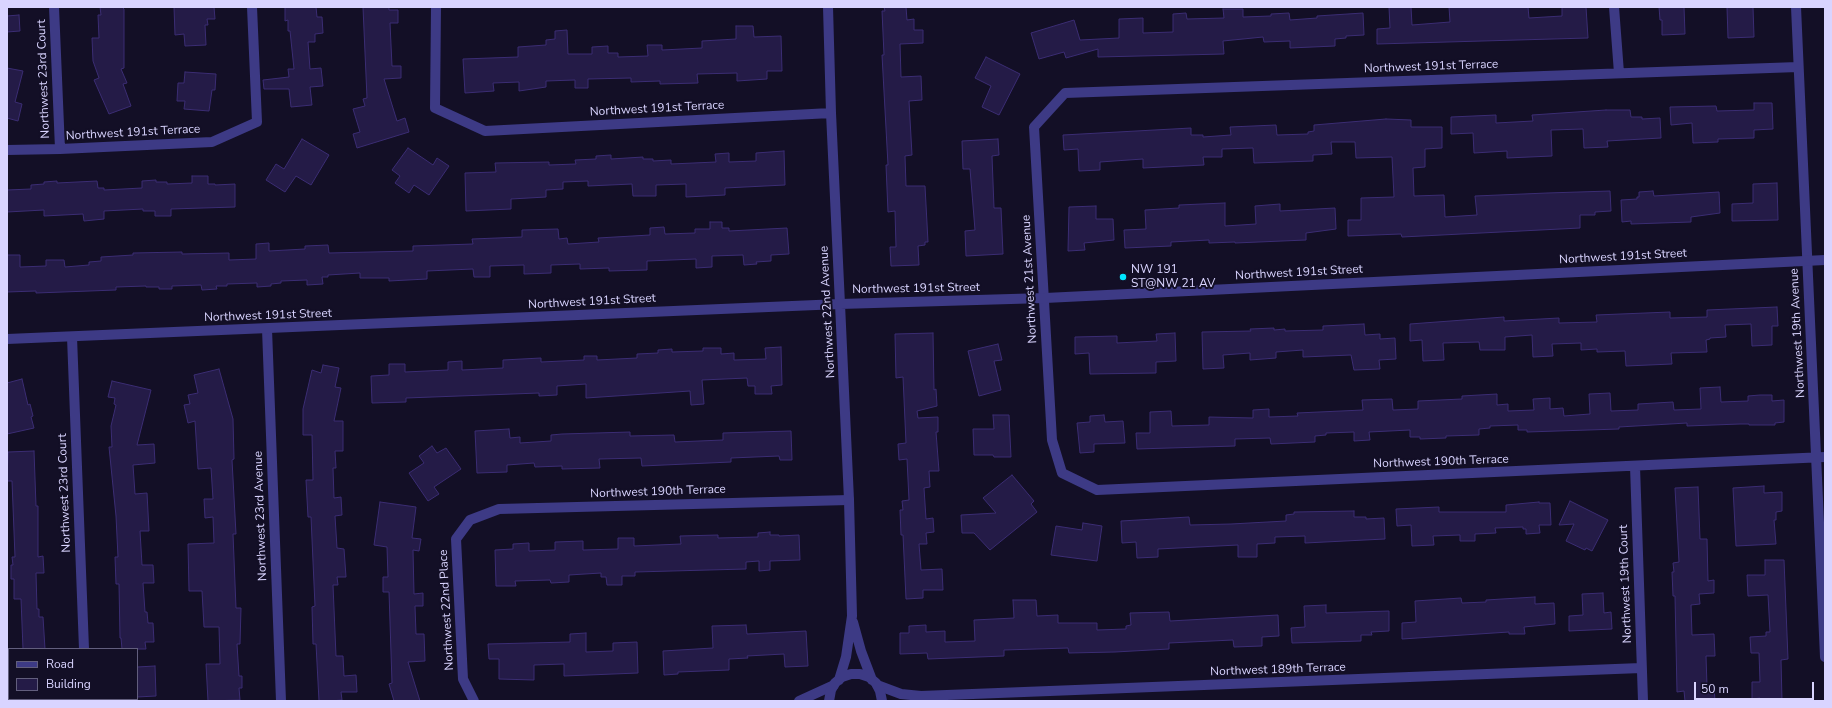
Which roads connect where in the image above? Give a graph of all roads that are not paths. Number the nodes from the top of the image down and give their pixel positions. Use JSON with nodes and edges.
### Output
{"nodes":[{"id":1,"x":54,"y":7,"type":"edge"},
{"id":2,"x":252,"y":7,"type":"edge"},
{"id":3,"x":436,"y":7,"type":"edge"},
{"id":4,"x":828,"y":7,"type":"edge"},
{"id":5,"x":1614,"y":7,"type":"edge"},
{"id":6,"x":1796,"y":7,"type":"edge"},
{"id":7,"x":1798,"y":67,"type":"junction"},
{"id":8,"x":1619,"y":73,"type":"junction"},
{"id":9,"x":1065,"y":93,"type":"joint"},
{"id":10,"x":830,"y":113,"type":"junction"},
{"id":11,"x":60,"y":149,"type":"junction"},
{"id":12,"x":7,"y":150,"type":"edge"},
{"id":13,"x":1825,"y":260,"type":"edge"},
{"id":14,"x":1807,"y":261,"type":"junction"},
{"id":15,"x":1045,"y":298,"type":"junction"},
{"id":16,"x":840,"y":304,"type":"junction"},
{"id":17,"x":267,"y":329,"type":"junction"},
{"id":18,"x":72,"y":337,"type":"junction"},
{"id":19,"x":7,"y":339,"type":"edge"},
{"id":20,"x":1821,"y":457,"type":"edge"},
{"id":21,"x":1635,"y":466,"type":"junction"},
{"id":22,"x":1062,"y":473,"type":"joint"},
{"id":23,"x":849,"y":500,"type":"junction"},
{"id":24,"x":470,"y":520,"type":"joint"},
{"id":25,"x":852,"y":616,"type":"junction"},
{"id":26,"x":84,"y":648,"type":"edge"},
{"id":27,"x":1825,"y":657,"type":"edge"},
{"id":28,"x":1641,"y":668,"type":"junction"},
{"id":29,"x":836,"y":682,"type":"junction"},
{"id":30,"x":874,"y":682,"type":"junction"},
{"id":31,"x":917,"y":696,"type":"junction"},
{"id":32,"x":281,"y":701,"type":"edge"},
{"id":33,"x":474,"y":701,"type":"edge"},
{"id":34,"x":799,"y":701,"type":"edge"},
{"id":35,"x":829,"y":701,"type":"edge"},
{"id":36,"x":882,"y":701,"type":"edge"},
{"id":37,"x":905,"y":701,"type":"edge"},
{"id":38,"x":1643,"y":701,"type":"edge"}],
"edges":[{"from":1,"to":11,"type":"street","name":"Northwest 23rd Court"},
{"from":2,"to":11,"type":"street","name":"Northwest 191st Terrace"},
{"from":3,"to":10,"type":"street","name":"Northwest 191st Terrace"},
{"from":4,"to":10,"type":"street","name":"Northwest 22nd Avenue"},
{"from":5,"to":8,"type":"street"},
{"from":6,"to":7,"type":"street","name":"Northwest 19th Avenue"},
{"from":7,"to":8,"type":"street","name":"Northwest 191st Terrace"},
{"from":7,"to":14,"type":"street","name":"Northwest 19th Avenue"},
{"from":8,"to":9,"type":"street","name":"Northwest 191st Terrace"},
{"from":9,"to":15,"type":"street","name":"Northwest 21st Avenue"},
{"from":10,"to":16,"type":"street","name":"Northwest 22nd Avenue"},
{"from":11,"to":12,"type":"street","name":"Northwest 191st Terrace"},
{"from":13,"to":14,"type":"street","name":"Northwest 191st Street"},
{"from":14,"to":15,"type":"street","name":"Northwest 191st Street"},
{"from":14,"to":20,"type":"street","name":"Northwest 19th Avenue"},
{"from":15,"to":16,"type":"street","name":"Northwest 191st Street"},
{"from":15,"to":22,"type":"street","name":"Northwest 21st Avenue"},
{"from":16,"to":17,"type":"street","name":"Northwest 191st Street"},
{"from":16,"to":23,"type":"street","name":"Northwest 22nd Avenue"},
{"from":17,"to":18,"type":"street","name":"Northwest 191st Street"},
{"from":17,"to":32,"type":"street","name":"Northwest 23rd Avenue"},
{"from":18,"to":19,"type":"street","name":"Northwest 191st Street"},
{"from":18,"to":26,"type":"street","name":"Northwest 23rd Court"},
{"from":20,"to":21,"type":"street","name":"Northwest 190th Terrace"},
{"from":20,"to":27,"type":"street","name":"Northwest 19th Avenue"},
{"from":21,"to":22,"type":"street","name":"Northwest 190th Terrace"},
{"from":21,"to":28,"type":"street","name":"Northwest 19th Court"},
{"from":23,"to":24,"type":"street","name":"Northwest 190th Terrace"},
{"from":23,"to":25,"type":"street","name":"Northwest 22nd Avenue"},
{"from":24,"to":33,"type":"street","name":"Northwest 22nd Place"},
{"from":25,"to":29,"type":"street","name":"Northwest 22nd Avenue"},
{"from":25,"to":30,"type":"street","name":"Northwest 22nd Avenue"},
{"from":28,"to":31,"type":"street","name":"Northwest 189th Terrace"},
{"from":28,"to":38,"type":"street","name":"Northwest 19th Court"},
{"from":29,"to":30,"type":"street","name":"Northwest 189th Terrace"},
{"from":29,"to":34,"type":"street"},
{"from":29,"to":35,"type":"street","name":"Northwest 22nd Avenue"},
{"from":30,"to":31,"type":"street","name":"Northwest 189th Terrace"},
{"from":30,"to":36,"type":"street","name":"Northwest 22nd Avenue"},
{"from":31,"to":37,"type":"street","name":"Northwest 189th Terrace"}]}
